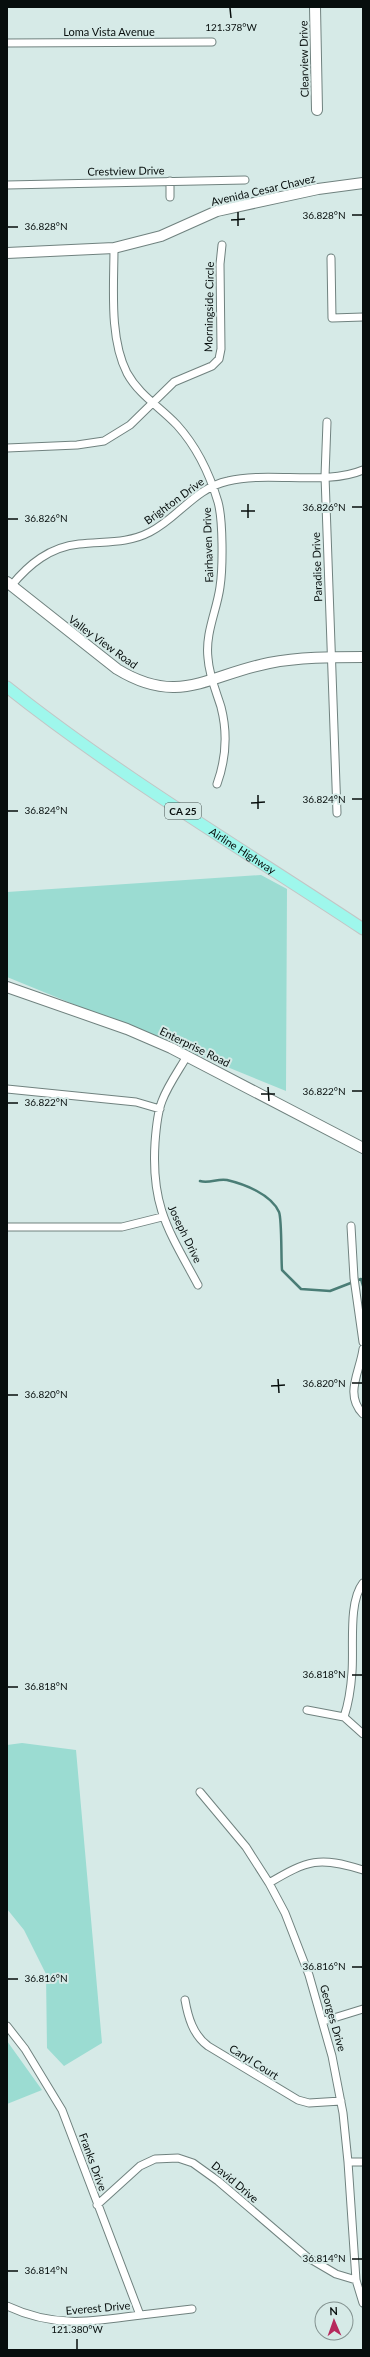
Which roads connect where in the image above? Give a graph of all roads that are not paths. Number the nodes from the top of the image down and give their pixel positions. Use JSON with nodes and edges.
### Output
{"nodes":[{"id":1,"x":315,"y":7,"type":"edge"},
{"id":2,"x":212,"y":42,"type":"dead end"},
{"id":3,"x":7,"y":43,"type":"edge"},
{"id":4,"x":317,"y":110,"type":"dead end"},
{"id":5,"x":245,"y":180,"type":"dead end"},
{"id":6,"x":170,"y":181,"type":"junction"},
{"id":7,"x":363,"y":183,"type":"edge"},
{"id":8,"x":7,"y":184,"type":"edge"},
{"id":9,"x":170,"y":197,"type":"dead end"},
{"id":10,"x":222,"y":245,"type":"dead end"},
{"id":11,"x":114,"y":248,"type":"junction"},
{"id":12,"x":7,"y":253,"type":"edge"},
{"id":13,"x":331,"y":258,"type":"dead end"},
{"id":14,"x":363,"y":317,"type":"edge"},
{"id":15,"x":152,"y":404,"type":"junction"},
{"id":16,"x":327,"y":422,"type":"dead end"},
{"id":17,"x":7,"y":448,"type":"edge"},
{"id":18,"x":363,"y":470,"type":"edge"},
{"id":19,"x":325,"y":476,"type":"junction"},
{"id":20,"x":212,"y":486,"type":"junction"},
{"id":21,"x":9,"y":584,"type":"edge"},
{"id":22,"x":331,"y":657,"type":"junction"},
{"id":23,"x":363,"y":657,"type":"edge"},
{"id":24,"x":212,"y":681,"type":"junction"},
{"id":25,"x":7,"y":687,"type":"edge"},
{"id":26,"x":217,"y":784,"type":"dead end"},
{"id":27,"x":337,"y":813,"type":"dead end"},
{"id":28,"x":363,"y":929,"type":"edge"},
{"id":29,"x":7,"y":987,"type":"edge"},
{"id":30,"x":187,"y":1056,"type":"junction"},
{"id":31,"x":7,"y":1089,"type":"edge"},
{"id":32,"x":160,"y":1109,"type":"junction"},
{"id":33,"x":363,"y":1148,"type":"edge"},
{"id":34,"x":162,"y":1217,"type":"junction"},
{"id":35,"x":351,"y":1226,"type":"dead end"},
{"id":36,"x":7,"y":1227,"type":"edge"},
{"id":37,"x":198,"y":1285,"type":"dead end"},
{"id":38,"x":363,"y":1342,"type":"edge"},
{"id":39,"x":363,"y":1349,"type":"edge"},
{"id":40,"x":363,"y":1414,"type":"edge"},
{"id":41,"x":363,"y":1584,"type":"edge"},
{"id":42,"x":307,"y":1710,"type":"dead end"},
{"id":43,"x":344,"y":1717,"type":"junction"},
{"id":44,"x":363,"y":1734,"type":"edge"},
{"id":45,"x":200,"y":1792,"type":"dead end"},
{"id":46,"x":363,"y":1870,"type":"edge"},
{"id":47,"x":269,"y":1883,"type":"junction"},
{"id":48,"x":185,"y":2000,"type":"dead end"},
{"id":49,"x":363,"y":2009,"type":"edge"},
{"id":50,"x":324,"y":2021,"type":"junction"},
{"id":51,"x":7,"y":2026,"type":"edge"},
{"id":52,"x":341,"y":2101,"type":"junction"},
{"id":53,"x":348,"y":2162,"type":"junction"},
{"id":54,"x":363,"y":2162,"type":"edge"},
{"id":55,"x":97,"y":2205,"type":"junction"},
{"id":56,"x":356,"y":2280,"type":"junction"},
{"id":57,"x":363,"y":2304,"type":"edge"},
{"id":58,"x":7,"y":2306,"type":"edge"},
{"id":59,"x":192,"y":2308,"type":"dead end"},
{"id":60,"x":140,"y":2315,"type":"junction"}],
"edges":[{"from":1,"to":4,"type":"street","name":"Clearview Drive"},
{"from":2,"to":3,"type":"street","name":"Loma Vista Avenue"},
{"from":5,"to":6,"type":"street","name":"Crestview Drive"},
{"from":6,"to":8,"type":"street","name":"Crestview Drive"},
{"from":6,"to":9,"type":"street"},
{"from":7,"to":11,"type":"street","name":"Avenida Cesar Chavez"},
{"from":10,"to":15,"type":"street","name":"Morningside Circle"},
{"from":11,"to":12,"type":"street","name":"Avenida Cesar Chavez"},
{"from":11,"to":15,"type":"street","name":"Fairhaven Drive"},
{"from":13,"to":14,"type":"street"},
{"from":15,"to":17,"type":"street","name":"Morningside Circle"},
{"from":15,"to":20,"type":"street","name":"Fairhaven Drive"},
{"from":16,"to":19,"type":"street","name":"Paradise Drive"},
{"from":18,"to":19,"type":"street","name":"Brighton Drive"},
{"from":19,"to":20,"type":"street","name":"Brighton Drive"},
{"from":19,"to":22,"type":"street","name":"Paradise Drive"},
{"from":20,"to":21,"type":"street","name":"Brighton Drive"},
{"from":20,"to":24,"type":"street","name":"Fairhaven Drive"},
{"from":21,"to":24,"type":"street","name":"Valley View Road"},
{"from":22,"to":23,"type":"street","name":"Valley View Road"},
{"from":22,"to":24,"type":"street","name":"Valley View Road"},
{"from":22,"to":27,"type":"street","name":"Paradise Drive"},
{"from":24,"to":26,"type":"street","name":"Fairhaven Drive"},
{"from":25,"to":28,"type":"main road","name":"Airline Highway","number":"CA 25"},
{"from":29,"to":30,"type":"street","name":"Enterprise Road"},
{"from":30,"to":32,"type":"street","name":"Joseph Drive"},
{"from":30,"to":33,"type":"street","name":"Enterprise Road"},
{"from":31,"to":32,"type":"street"},
{"from":32,"to":34,"type":"street","name":"Joseph Drive"},
{"from":34,"to":36,"type":"street"},
{"from":34,"to":37,"type":"street","name":"Joseph Drive"},
{"from":35,"to":38,"type":"street"},
{"from":39,"to":40,"type":"street"},
{"from":41,"to":43,"type":"street"},
{"from":42,"to":43,"type":"street"},
{"from":43,"to":44,"type":"street"},
{"from":45,"to":47,"type":"street","name":"Georges Drive"},
{"from":46,"to":47,"type":"street"},
{"from":47,"to":50,"type":"street","name":"Georges Drive"},
{"from":48,"to":52,"type":"street","name":"Caryl Court"},
{"from":49,"to":50,"type":"street"},
{"from":50,"to":52,"type":"street","name":"Georges Drive"},
{"from":51,"to":55,"type":"street","name":"Franks Drive"},
{"from":52,"to":53,"type":"street","name":"Georges Drive"},
{"from":53,"to":54,"type":"street"},
{"from":53,"to":56,"type":"street","name":"Georges Drive"},
{"from":55,"to":56,"type":"street","name":"David Drive"},
{"from":55,"to":60,"type":"street","name":"Franks Drive"},
{"from":56,"to":57,"type":"street","name":"Georges Drive"},
{"from":58,"to":60,"type":"street","name":"Everest Drive"},
{"from":59,"to":60,"type":"street","name":"Everest Drive"}]}
